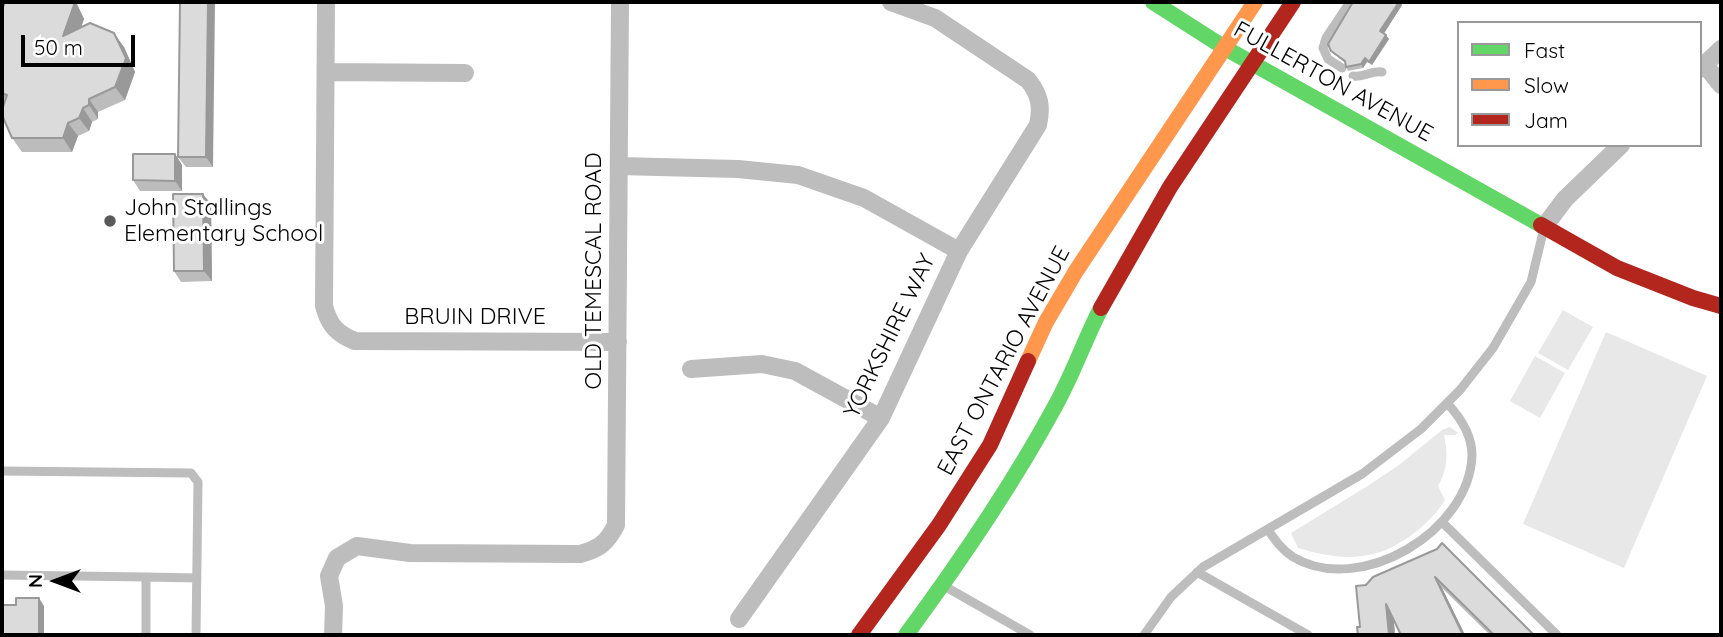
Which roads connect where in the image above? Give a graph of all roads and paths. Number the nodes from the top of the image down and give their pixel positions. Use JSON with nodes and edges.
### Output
{"nodes":[{"id":1,"x":326,"y":2,"type":"edge"},
{"id":2,"x":620,"y":2,"type":"edge"},
{"id":3,"x":891,"y":2,"type":"edge"},
{"id":4,"x":945,"y":2,"type":"edge"},
{"id":5,"x":1153,"y":2,"type":"edge"},
{"id":6,"x":1255,"y":2,"type":"edge"},
{"id":7,"x":1293,"y":2,"type":"edge"},
{"id":8,"x":1350,"y":2,"type":"edge"},
{"id":9,"x":934,"y":18,"type":"junction"},
{"id":10,"x":1224,"y":48,"type":"junction"},
{"id":11,"x":1721,"y":49,"type":"edge"},
{"id":12,"x":1252,"y":63,"type":"junction"},
{"id":13,"x":1702,"y":67,"type":"edge"},
{"id":14,"x":1342,"y":68,"type":"dead end"},
{"id":15,"x":326,"y":72,"type":"junction"},
{"id":16,"x":1382,"y":72,"type":"dead end"},
{"id":17,"x":465,"y":73,"type":"dead end"},
{"id":18,"x":1353,"y":76,"type":"dead end"},
{"id":19,"x":1721,"y":85,"type":"edge"},
{"id":20,"x":1619,"y":147,"type":"edge"},
{"id":21,"x":619,"y":166,"type":"junction"},
{"id":22,"x":1544,"y":227,"type":"junction"},
{"id":23,"x":959,"y":251,"type":"junction"},
{"id":24,"x":1721,"y":306,"type":"edge"},
{"id":25,"x":618,"y":342,"type":"junction"},
{"id":26,"x":691,"y":369,"type":"dead end"},
{"id":27,"x":1447,"y":403,"type":"junction"},
{"id":28,"x":881,"y":418,"type":"junction"},
{"id":29,"x":2,"y":471,"type":"edge"},
{"id":30,"x":1443,"y":522,"type":"junction"},
{"id":31,"x":1268,"y":530,"type":"junction"},
{"id":32,"x":1197,"y":572,"type":"junction"},
{"id":33,"x":2,"y":575,"type":"edge"},
{"id":34,"x":146,"y":577,"type":"junction"},
{"id":35,"x":197,"y":578,"type":"junction"},
{"id":36,"x":949,"y":589,"type":"junction"},
{"id":37,"x":739,"y":619,"type":"dead end"},
{"id":38,"x":146,"y":635,"type":"edge"},
{"id":39,"x":196,"y":635,"type":"edge"},
{"id":40,"x":334,"y":635,"type":"edge"},
{"id":41,"x":859,"y":635,"type":"edge"},
{"id":42,"x":906,"y":635,"type":"edge"},
{"id":43,"x":1030,"y":635,"type":"edge"},
{"id":44,"x":1144,"y":635,"type":"edge"},
{"id":45,"x":1308,"y":635,"type":"edge"},
{"id":46,"x":1557,"y":635,"type":"edge"}],
"edges":[{"from":1,"to":15,"type":"street"},
{"from":2,"to":21,"type":"street","name":"OLD TEMESCAL ROAD"},
{"from":3,"to":9,"type":"street"},
{"from":4,"to":9,"type":"street"},
{"from":5,"to":10,"type":"main road","name":"FULLERTON AVENUE"},
{"from":6,"to":10,"type":"main road","name":"EAST ONTARIO AVENUE"},
{"from":7,"to":12,"type":"main road"},
{"from":8,"to":14,"type":"lane"},
{"from":9,"to":23,"type":"street","name":"YORKSHIRE WAY"},
{"from":10,"to":12,"type":"main road","name":"FULLERTON AVENUE"},
{"from":10,"to":41,"type":"main road","name":"EAST ONTARIO AVENUE"},
{"from":11,"to":13,"type":"street"},
{"from":12,"to":22,"type":"main road","name":"FULLERTON AVENUE"},
{"from":12,"to":36,"type":"main road"},
{"from":13,"to":19,"type":"street"},
{"from":15,"to":17,"type":"street"},
{"from":15,"to":25,"type":"street","name":"BRUIN DRIVE"},
{"from":16,"to":18,"type":"lane"},
{"from":20,"to":22,"type":"street"},
{"from":21,"to":23,"type":"street"},
{"from":21,"to":25,"type":"street","name":"OLD TEMESCAL ROAD"},
{"from":22,"to":24,"type":"main road","name":"FULLERTON AVENUE"},
{"from":22,"to":27,"type":"lane"},
{"from":23,"to":28,"type":"street","name":"YORKSHIRE WAY"},
{"from":25,"to":40,"type":"street","name":"OLD TEMESCAL ROAD"},
{"from":26,"to":28,"type":"street"},
{"from":27,"to":30,"type":"lane"},
{"from":27,"to":31,"type":"lane"},
{"from":28,"to":37,"type":"street","name":"YORKSHIRE WAY"},
{"from":29,"to":35,"type":"lane"},
{"from":30,"to":31,"type":"lane"},
{"from":30,"to":46,"type":"lane"},
{"from":31,"to":32,"type":"lane"},
{"from":32,"to":44,"type":"lane"},
{"from":32,"to":45,"type":"lane"},
{"from":33,"to":34,"type":"lane"},
{"from":34,"to":35,"type":"lane"},
{"from":34,"to":38,"type":"lane"},
{"from":35,"to":39,"type":"lane"},
{"from":36,"to":42,"type":"main road"},
{"from":36,"to":43,"type":"lane"}]}
